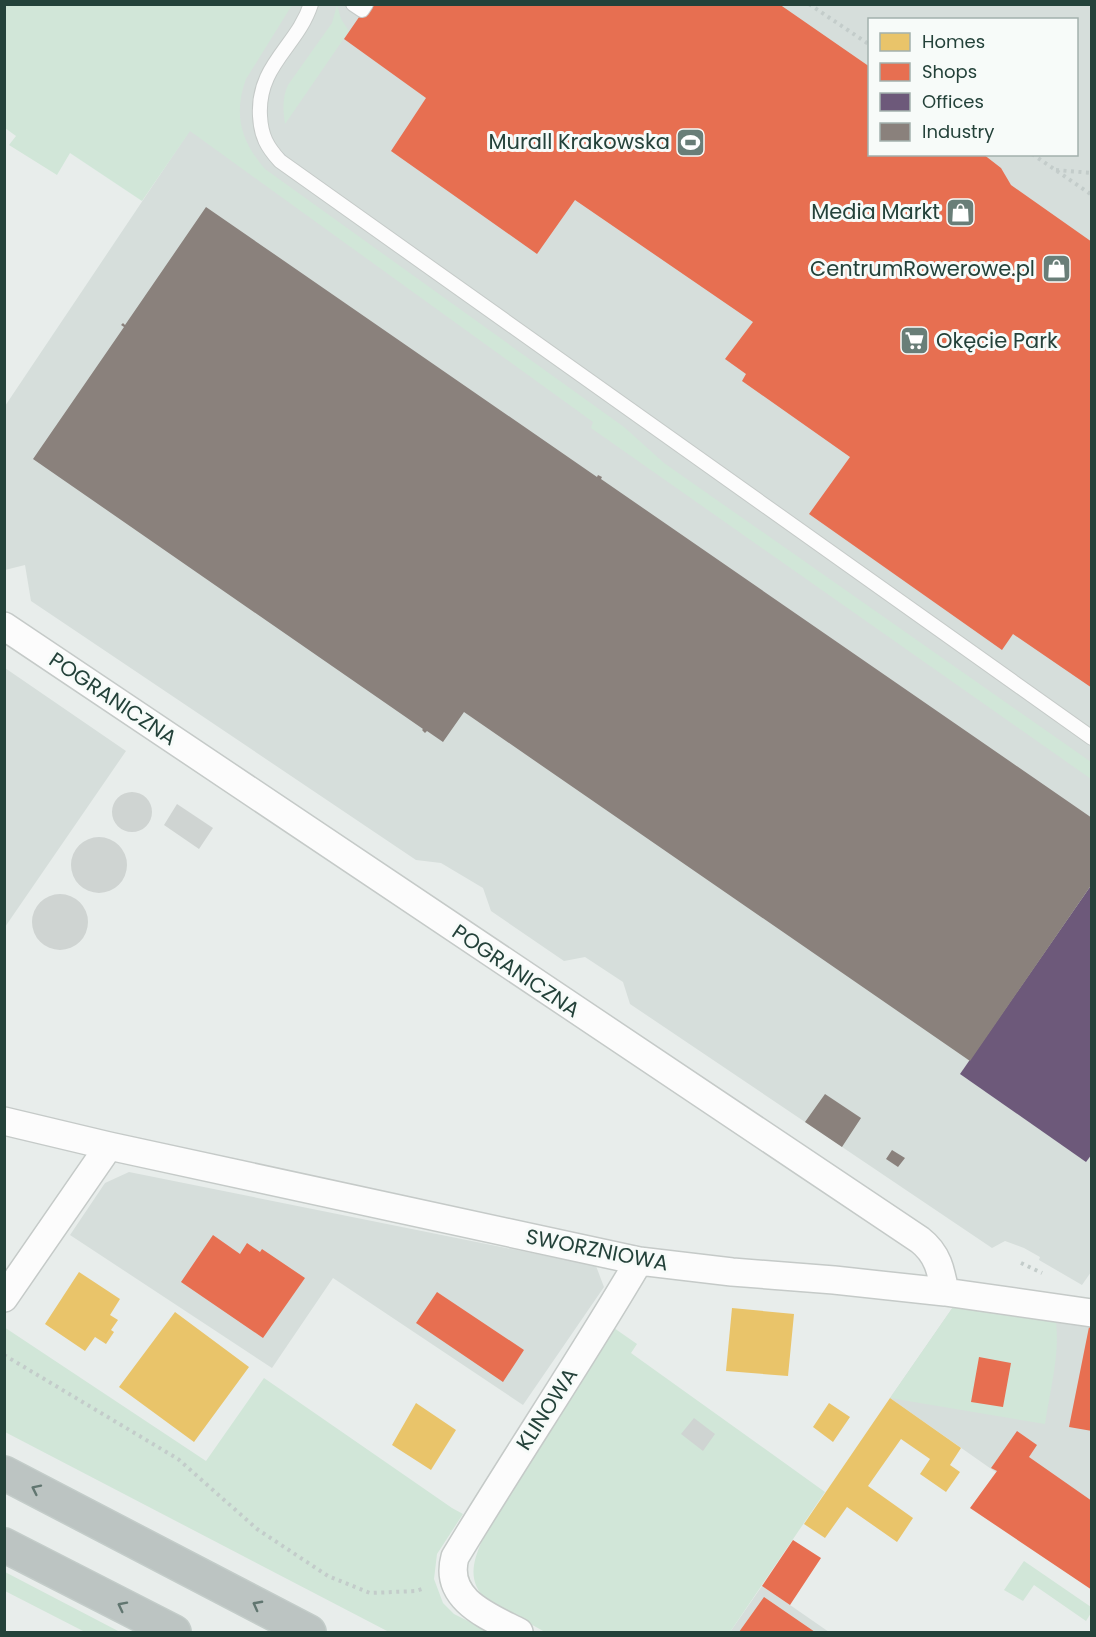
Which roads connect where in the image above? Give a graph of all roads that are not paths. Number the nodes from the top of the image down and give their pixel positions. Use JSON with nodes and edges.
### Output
{"nodes":[{"id":1,"x":312,"y":4,"type":"edge"},
{"id":2,"x":353,"y":4,"type":"edge"},
{"id":3,"x":366,"y":4,"type":"edge"},
{"id":4,"x":4,"y":626,"type":"edge"},
{"id":5,"x":1092,"y":738,"type":"edge"},
{"id":6,"x":4,"y":1121,"type":"edge"},
{"id":7,"x":109,"y":1146,"type":"junction"},
{"id":8,"x":639,"y":1261,"type":"junction"},
{"id":9,"x":945,"y":1292,"type":"junction"},
{"id":10,"x":4,"y":1298,"type":"edge"},
{"id":11,"x":1092,"y":1313,"type":"edge"},
{"id":12,"x":4,"y":1473,"type":"edge"},
{"id":13,"x":4,"y":1545,"type":"edge"},
{"id":14,"x":174,"y":1632,"type":"edge"},
{"id":15,"x":309,"y":1632,"type":"edge"},
{"id":16,"x":519,"y":1632,"type":"edge"}],
"edges":[{"from":1,"to":5,"type":"lane"},
{"from":2,"to":3,"type":"lane"},
{"from":4,"to":9,"type":"street","name":"POGRANICZNA"},
{"from":6,"to":7,"type":"street","name":"SWORZNIOWA"},
{"from":7,"to":8,"type":"street","name":"SWORZNIOWA"},
{"from":7,"to":10,"type":"street"},
{"from":8,"to":9,"type":"street","name":"SWORZNIOWA"},
{"from":8,"to":16,"type":"street","name":"KLINOWA"},
{"from":9,"to":11,"type":"street","name":"SWORZNIOWA"},
{"from":15,"to":12,"type":"highway","one_way":true},
{"from":14,"to":13,"type":"highway","one_way":true}]}
